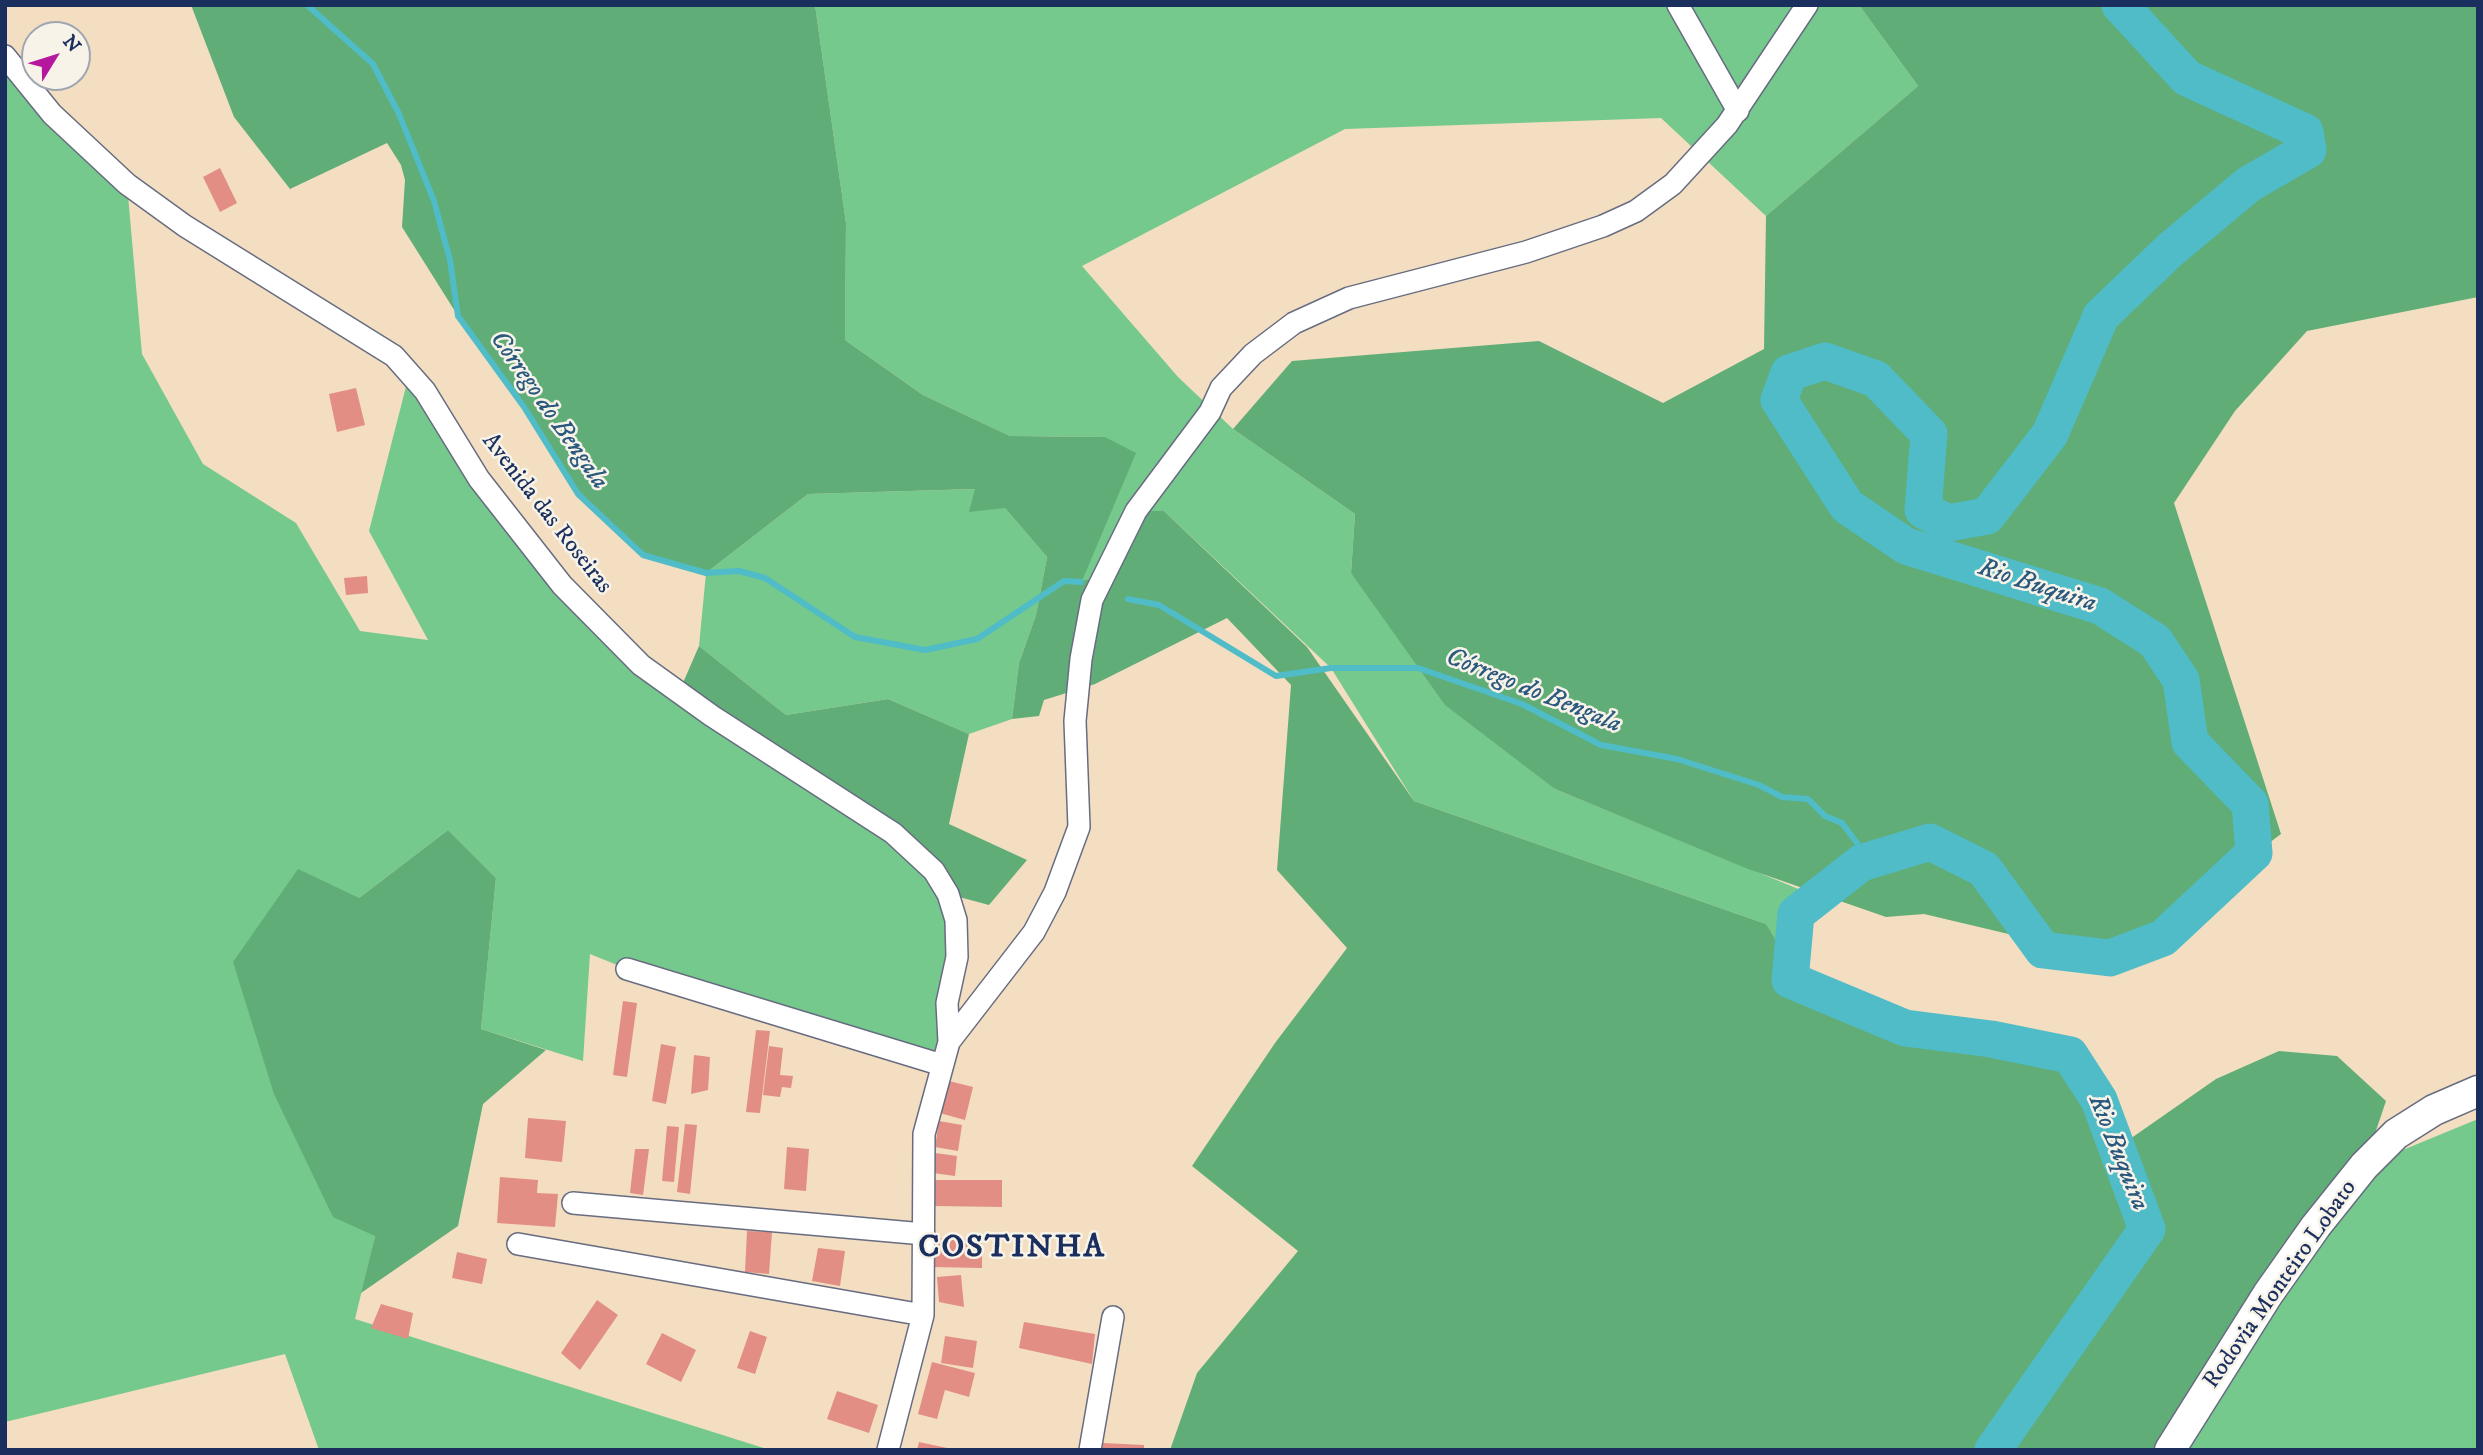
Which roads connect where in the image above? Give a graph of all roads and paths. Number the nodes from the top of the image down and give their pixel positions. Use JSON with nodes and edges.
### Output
{"nodes":[{"id":1,"x":1678,"y":5,"type":"edge"},
{"id":2,"x":1807,"y":5,"type":"edge"},
{"id":3,"x":5,"y":56,"type":"edge"},
{"id":4,"x":1738,"y":111,"type":"junction"},
{"id":5,"x":627,"y":969,"type":"dead end"},
{"id":6,"x":949,"y":1042,"type":"junction"},
{"id":7,"x":942,"y":1065,"type":"junction"},
{"id":8,"x":2478,"y":1091,"type":"edge"},
{"id":9,"x":573,"y":1203,"type":"dead end"},
{"id":10,"x":924,"y":1234,"type":"junction"},
{"id":11,"x":518,"y":1244,"type":"dead end"},
{"id":12,"x":923,"y":1315,"type":"junction"},
{"id":13,"x":1113,"y":1317,"type":"dead end"},
{"id":14,"x":888,"y":1450,"type":"edge"},
{"id":15,"x":1090,"y":1450,"type":"edge"},
{"id":16,"x":2170,"y":1450,"type":"edge"}],
"edges":[{"from":1,"to":4,"type":"street"},
{"from":2,"to":4,"type":"street"},
{"from":3,"to":6,"type":"street","name":"Avenida das Roseiras"},
{"from":4,"to":6,"type":"street"},
{"from":5,"to":7,"type":"street"},
{"from":6,"to":7,"type":"street"},
{"from":7,"to":10,"type":"street"},
{"from":8,"to":16,"type":"main road","name":"Rodovia Monteiro Lobato"},
{"from":9,"to":10,"type":"street"},
{"from":10,"to":12,"type":"street"},
{"from":11,"to":12,"type":"street"},
{"from":12,"to":14,"type":"street"},
{"from":13,"to":15,"type":"street"}]}
